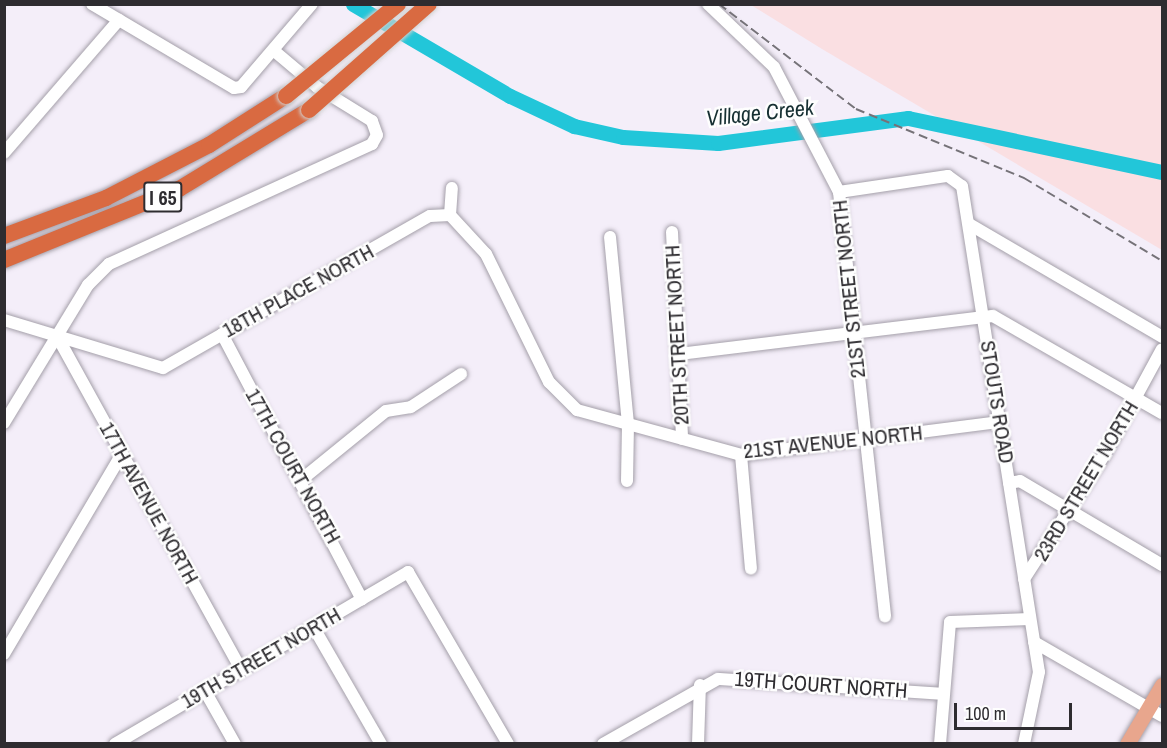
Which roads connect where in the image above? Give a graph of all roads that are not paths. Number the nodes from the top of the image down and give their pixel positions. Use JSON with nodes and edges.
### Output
{"nodes":[{"id":1,"x":92,"y":4,"type":"edge"},
{"id":2,"x":312,"y":4,"type":"edge"},
{"id":3,"x":398,"y":4,"type":"edge"},
{"id":4,"x":429,"y":4,"type":"edge"},
{"id":5,"x":708,"y":4,"type":"edge"},
{"id":6,"x":119,"y":20,"type":"junction"},
{"id":7,"x":273,"y":50,"type":"junction"},
{"id":8,"x":4,"y":153,"type":"edge"},
{"id":9,"x":453,"y":188,"type":"dead end"},
{"id":10,"x":839,"y":192,"type":"junction"},
{"id":11,"x":450,"y":215,"type":"junction"},
{"id":12,"x":969,"y":224,"type":"junction"},
{"id":13,"x":672,"y":232,"type":"dead end"},
{"id":14,"x":4,"y":236,"type":"edge"},
{"id":15,"x":610,"y":237,"type":"dead end"},
{"id":16,"x":4,"y":260,"type":"edge"},
{"id":17,"x":983,"y":316,"type":"junction"},
{"id":18,"x":4,"y":320,"type":"edge"},
{"id":19,"x":222,"y":334,"type":"junction"},
{"id":20,"x":854,"y":334,"type":"junction"},
{"id":21,"x":57,"y":336,"type":"junction"},
{"id":22,"x":1162,"y":337,"type":"edge"},
{"id":23,"x":1162,"y":349,"type":"edge"},
{"id":24,"x":679,"y":354,"type":"junction"},
{"id":25,"x":461,"y":374,"type":"dead end"},
{"id":26,"x":1136,"y":397,"type":"junction"},
{"id":27,"x":1162,"y":413,"type":"edge"},
{"id":28,"x":1000,"y":422,"type":"junction"},
{"id":29,"x":4,"y":423,"type":"edge"},
{"id":30,"x":628,"y":424,"type":"junction"},
{"id":31,"x":682,"y":439,"type":"junction"},
{"id":32,"x":866,"y":441,"type":"junction"},
{"id":33,"x":122,"y":454,"type":"junction"},
{"id":34,"x":741,"y":455,"type":"junction"},
{"id":35,"x":301,"y":480,"type":"junction"},
{"id":36,"x":627,"y":481,"type":"dead end"},
{"id":37,"x":1009,"y":483,"type":"junction"},
{"id":38,"x":1070,"y":510,"type":"junction"},
{"id":39,"x":1162,"y":565,"type":"edge"},
{"id":40,"x":751,"y":569,"type":"dead end"},
{"id":41,"x":1024,"y":579,"type":"junction"},
{"id":42,"x":362,"y":599,"type":"junction"},
{"id":43,"x":885,"y":617,"type":"dead end"},
{"id":44,"x":1030,"y":619,"type":"junction"},
{"id":45,"x":314,"y":628,"type":"junction"},
{"id":46,"x":1034,"y":642,"type":"junction"},
{"id":47,"x":4,"y":654,"type":"edge"},
{"id":48,"x":242,"y":670,"type":"junction"},
{"id":49,"x":700,"y":685,"type":"junction"},
{"id":50,"x":1162,"y":685,"type":"edge"},
{"id":51,"x":205,"y":691,"type":"junction"},
{"id":52,"x":943,"y":694,"type":"junction"},
{"id":53,"x":1149,"y":708,"type":"junction"},
{"id":54,"x":1162,"y":716,"type":"edge"},
{"id":55,"x":115,"y":744,"type":"edge"},
{"id":56,"x":235,"y":744,"type":"edge"},
{"id":57,"x":381,"y":744,"type":"edge"},
{"id":58,"x":508,"y":744,"type":"edge"},
{"id":59,"x":603,"y":744,"type":"edge"},
{"id":60,"x":698,"y":744,"type":"edge"},
{"id":61,"x":940,"y":744,"type":"edge"},
{"id":62,"x":1024,"y":744,"type":"edge"},
{"id":63,"x":1127,"y":744,"type":"edge"}],
"edges":[{"from":1,"to":6,"type":"street"},
{"from":2,"to":7,"type":"street"},
{"from":3,"to":14,"type":"highway","number":"I 65","bridge":true},
{"from":4,"to":16,"type":"highway","number":"I 65","bridge":true},
{"from":5,"to":10,"type":"street","name":"21ST STREET NORTH"},
{"from":6,"to":7,"type":"street"},
{"from":6,"to":8,"type":"street"},
{"from":7,"to":21,"type":"street"},
{"from":9,"to":11,"type":"street"},
{"from":10,"to":12,"type":"street","name":"STOUTS ROAD"},
{"from":10,"to":20,"type":"street","name":"21ST STREET NORTH"},
{"from":11,"to":19,"type":"street","name":"18TH PLACE NORTH"},
{"from":11,"to":30,"type":"street","name":"21ST AVENUE NORTH"},
{"from":12,"to":17,"type":"street","name":"STOUTS ROAD"},
{"from":12,"to":22,"type":"street"},
{"from":13,"to":24,"type":"street","name":"20TH STREET NORTH"},
{"from":15,"to":30,"type":"street"},
{"from":17,"to":20,"type":"street"},
{"from":17,"to":26,"type":"street"},
{"from":17,"to":28,"type":"street","name":"STOUTS ROAD"},
{"from":18,"to":21,"type":"street"},
{"from":19,"to":21,"type":"street","name":"18TH PLACE NORTH"},
{"from":19,"to":35,"type":"street","name":"17TH COURT NORTH"},
{"from":20,"to":24,"type":"street"},
{"from":20,"to":32,"type":"street","name":"21ST STREET NORTH"},
{"from":21,"to":29,"type":"street"},
{"from":21,"to":33,"type":"street","name":"17TH AVENUE NORTH"},
{"from":23,"to":26,"type":"street","name":"23RD STREET NORTH"},
{"from":24,"to":31,"type":"street","name":"20TH STREET NORTH"},
{"from":25,"to":35,"type":"street"},
{"from":26,"to":27,"type":"street"},
{"from":26,"to":38,"type":"street","name":"23RD STREET NORTH"},
{"from":28,"to":32,"type":"street","name":"21ST AVENUE NORTH"},
{"from":28,"to":37,"type":"street","name":"STOUTS ROAD"},
{"from":30,"to":31,"type":"street","name":"21ST AVENUE NORTH"},
{"from":30,"to":36,"type":"street"},
{"from":31,"to":34,"type":"street","name":"21ST AVENUE NORTH"},
{"from":32,"to":34,"type":"street","name":"21ST AVENUE NORTH"},
{"from":32,"to":43,"type":"street","name":"21ST STREET NORTH"},
{"from":33,"to":47,"type":"street"},
{"from":33,"to":48,"type":"street","name":"17TH AVENUE NORTH"},
{"from":34,"to":40,"type":"street"},
{"from":35,"to":42,"type":"street","name":"17TH COURT NORTH"},
{"from":37,"to":38,"type":"street"},
{"from":37,"to":41,"type":"street","name":"STOUTS ROAD"},
{"from":38,"to":39,"type":"street"},
{"from":38,"to":41,"type":"street","name":"23RD STREET NORTH"},
{"from":41,"to":44,"type":"street","name":"STOUTS ROAD"},
{"from":42,"to":45,"type":"street","name":"19TH STREET NORTH"},
{"from":42,"to":58,"type":"street","name":"19TH STREET NORTH"},
{"from":44,"to":46,"type":"street","name":"STOUTS ROAD"},
{"from":44,"to":52,"type":"street"},
{"from":45,"to":48,"type":"street","name":"19TH STREET NORTH"},
{"from":45,"to":57,"type":"street"},
{"from":46,"to":53,"type":"street"},
{"from":46,"to":62,"type":"street","name":"STOUTS ROAD"},
{"from":48,"to":51,"type":"street","name":"19TH STREET NORTH"},
{"from":49,"to":52,"type":"street","name":"19TH COURT NORTH"},
{"from":49,"to":59,"type":"street"},
{"from":49,"to":60,"type":"street"},
{"from":50,"to":53,"type":"main road"},
{"from":51,"to":55,"type":"street","name":"19TH STREET NORTH"},
{"from":51,"to":56,"type":"street"},
{"from":52,"to":61,"type":"street"},
{"from":53,"to":54,"type":"street"},
{"from":53,"to":63,"type":"main road"}]}
